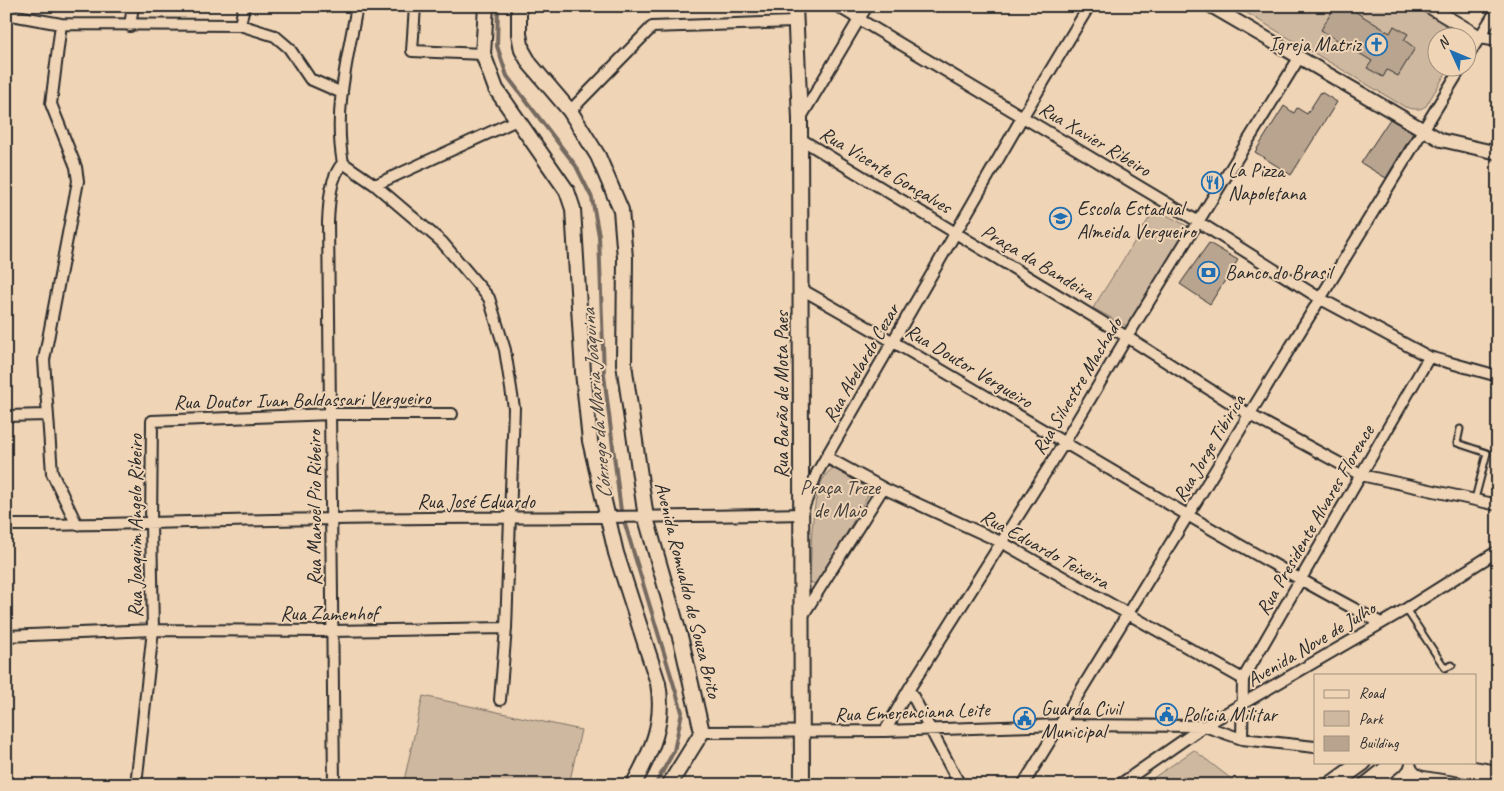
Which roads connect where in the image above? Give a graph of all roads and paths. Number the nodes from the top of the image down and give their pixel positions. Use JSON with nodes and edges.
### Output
{"nodes":[{"id":1,"x":133,"y":6,"type":"edge"},
{"id":2,"x":244,"y":6,"type":"edge"},
{"id":3,"x":357,"y":6,"type":"edge"},
{"id":4,"x":415,"y":6,"type":"edge"},
{"id":5,"x":486,"y":6,"type":"edge"},
{"id":6,"x":519,"y":6,"type":"edge"},
{"id":7,"x":795,"y":6,"type":"edge"},
{"id":8,"x":837,"y":6,"type":"edge"},
{"id":9,"x":867,"y":6,"type":"edge"},
{"id":10,"x":1089,"y":6,"type":"edge"},
{"id":11,"x":1211,"y":6,"type":"edge"},
{"id":12,"x":1428,"y":6,"type":"edge"},
{"id":13,"x":1498,"y":8,"type":"edge"},
{"id":14,"x":6,"y":14,"type":"edge"},
{"id":15,"x":859,"y":19,"type":"junction"},
{"id":16,"x":795,"y":22,"type":"junction"},
{"id":17,"x":61,"y":24,"type":"junction"},
{"id":18,"x":240,"y":25,"type":"junction"},
{"id":19,"x":130,"y":26,"type":"junction"},
{"id":20,"x":1480,"y":37,"type":"junction"},
{"id":21,"x":1498,"y":40,"type":"edge"},
{"id":22,"x":1476,"y":43,"type":"edge"},
{"id":23,"x":483,"y":54,"type":"junction"},
{"id":24,"x":1299,"y":58,"type":"junction"},
{"id":25,"x":1455,"y":78,"type":"edge"},
{"id":26,"x":342,"y":93,"type":"junction"},
{"id":27,"x":570,"y":111,"type":"junction"},
{"id":28,"x":1022,"y":116,"type":"junction"},
{"id":29,"x":800,"y":119,"type":"junction"},
{"id":30,"x":518,"y":120,"type":"junction"},
{"id":31,"x":1424,"y":129,"type":"junction"},
{"id":32,"x":799,"y":138,"type":"junction"},
{"id":33,"x":1498,"y":153,"type":"edge"},
{"id":34,"x":343,"y":163,"type":"junction"},
{"id":35,"x":375,"y":185,"type":"junction"},
{"id":36,"x":1198,"y":221,"type":"junction"},
{"id":37,"x":956,"y":232,"type":"junction"},
{"id":38,"x":801,"y":289,"type":"junction"},
{"id":39,"x":1321,"y":299,"type":"junction"},
{"id":40,"x":1127,"y":337,"type":"junction"},
{"id":41,"x":894,"y":341,"type":"junction"},
{"id":42,"x":1429,"y":357,"type":"junction"},
{"id":43,"x":1498,"y":376,"type":"edge"},
{"id":44,"x":331,"y":414,"type":"junction"},
{"id":45,"x":452,"y":414,"type":"dead end"},
{"id":46,"x":47,"y":415,"type":"junction"},
{"id":47,"x":1250,"y":415,"type":"junction"},
{"id":48,"x":6,"y":416,"type":"edge"},
{"id":49,"x":152,"y":422,"type":"joint"},
{"id":50,"x":1460,"y":429,"type":"dead end"},
{"id":51,"x":1064,"y":443,"type":"junction"},
{"id":52,"x":826,"y":457,"type":"junction"},
{"id":53,"x":1361,"y":475,"type":"junction"},
{"id":54,"x":883,"y":488,"type":"junction"},
{"id":55,"x":1475,"y":499,"type":"junction"},
{"id":56,"x":1498,"y":505,"type":"edge"},
{"id":57,"x":801,"y":514,"type":"junction"},
{"id":58,"x":1188,"y":517,"type":"junction"},
{"id":59,"x":609,"y":518,"type":"junction"},
{"id":60,"x":646,"y":518,"type":"junction"},
{"id":61,"x":333,"y":519,"type":"junction"},
{"id":62,"x":511,"y":519,"type":"junction"},
{"id":63,"x":151,"y":524,"type":"junction"},
{"id":64,"x":6,"y":525,"type":"edge"},
{"id":65,"x":77,"y":525,"type":"junction"},
{"id":66,"x":1003,"y":543,"type":"junction"},
{"id":67,"x":1498,"y":552,"type":"edge"},
{"id":68,"x":1301,"y":581,"type":"junction"},
{"id":69,"x":1406,"y":609,"type":"junction"},
{"id":70,"x":803,"y":615,"type":"junction"},
{"id":71,"x":1128,"y":616,"type":"junction"},
{"id":72,"x":1379,"y":622,"type":"junction"},
{"id":73,"x":506,"y":628,"type":"junction"},
{"id":74,"x":154,"y":630,"type":"junction"},
{"id":75,"x":331,"y":632,"type":"junction"},
{"id":76,"x":6,"y":636,"type":"edge"},
{"id":77,"x":1452,"y":665,"type":"dead end"},
{"id":78,"x":1243,"y":679,"type":"junction"},
{"id":79,"x":909,"y":689,"type":"junction"},
{"id":80,"x":500,"y":700,"type":"dead end"},
{"id":81,"x":1243,"y":705,"type":"junction"},
{"id":82,"x":1061,"y":725,"type":"junction"},
{"id":83,"x":1204,"y":726,"type":"junction"},
{"id":84,"x":930,"y":729,"type":"junction"},
{"id":85,"x":885,"y":731,"type":"junction"},
{"id":86,"x":702,"y":732,"type":"junction"},
{"id":87,"x":801,"y":732,"type":"junction"},
{"id":88,"x":1242,"y":739,"type":"junction"},
{"id":89,"x":1314,"y":748,"type":"edge"},
{"id":90,"x":1360,"y":764,"type":"edge"},
{"id":91,"x":1394,"y":764,"type":"edge"},
{"id":92,"x":1437,"y":764,"type":"edge"},
{"id":93,"x":1498,"y":774,"type":"edge"},
{"id":94,"x":136,"y":785,"type":"edge"},
{"id":95,"x":334,"y":785,"type":"edge"},
{"id":96,"x":633,"y":785,"type":"edge"},
{"id":97,"x":668,"y":785,"type":"edge"},
{"id":98,"x":802,"y":785,"type":"edge"},
{"id":99,"x":960,"y":785,"type":"edge"},
{"id":100,"x":1023,"y":785,"type":"edge"},
{"id":101,"x":1119,"y":785,"type":"edge"},
{"id":102,"x":1331,"y":785,"type":"edge"},
{"id":103,"x":1368,"y":785,"type":"edge"}],
"edges":[{"from":1,"to":19,"type":"street"},
{"from":2,"to":18,"type":"street"},
{"from":3,"to":26,"type":"street"},
{"from":4,"to":23,"type":"street"},
{"from":5,"to":23,"type":"main road"},
{"from":6,"to":27,"type":"main road","name":"Avenida Romualdo de Souza Brito"},
{"from":7,"to":16,"type":"main road","name":"Rua Barão de Mota Paes"},
{"from":8,"to":15,"type":"street","name":"Rua Xavier Ribeiro"},
{"from":9,"to":15,"type":"street"},
{"from":10,"to":28,"type":"street"},
{"from":11,"to":24,"type":"street"},
{"from":12,"to":20,"type":"street"},
{"from":13,"to":20,"type":"street"},
{"from":14,"to":17,"type":"street"},
{"from":15,"to":28,"type":"street","name":"Rua Xavier Ribeiro"},
{"from":15,"to":29,"type":"street"},
{"from":16,"to":27,"type":"street"},
{"from":16,"to":29,"type":"main road","name":"Rua Barão de Mota Paes"},
{"from":17,"to":19,"type":"street"},
{"from":17,"to":46,"type":"street"},
{"from":18,"to":19,"type":"street"},
{"from":18,"to":26,"type":"street"},
{"from":20,"to":21,"type":"street"},
{"from":20,"to":22,"type":"street"},
{"from":23,"to":30,"type":"main road"},
{"from":24,"to":31,"type":"street"},
{"from":24,"to":36,"type":"street","name":"Rua Silvestre Machado"},
{"from":25,"to":31,"type":"street","name":"Rua Jorge Tibirica"},
{"from":26,"to":34,"type":"street"},
{"from":27,"to":60,"type":"main road","name":"Avenida Romualdo de Souza Brito"},
{"from":28,"to":36,"type":"street","name":"Rua Xavier Ribeiro"},
{"from":28,"to":37,"type":"street","name":"Rua Abelardo Cezar"},
{"from":29,"to":32,"type":"main road","name":"Rua Barão de Mota Paes"},
{"from":30,"to":35,"type":"street"},
{"from":30,"to":59,"type":"main road"},
{"from":31,"to":33,"type":"street"},
{"from":31,"to":39,"type":"street","name":"Rua Jorge Tibirica"},
{"from":32,"to":37,"type":"street","name":"Rua Vicente Gonçalves"},
{"from":32,"to":38,"type":"main road","name":"Rua Barão de Mota Paes"},
{"from":34,"to":35,"type":"street"},
{"from":34,"to":44,"type":"street","name":"Rua Manoel Pio Ribeiro"},
{"from":35,"to":62,"type":"street"},
{"from":36,"to":39,"type":"street","name":"Rua Xavier Ribeiro"},
{"from":36,"to":40,"type":"street","name":"Rua Silvestre Machado"},
{"from":37,"to":40,"type":"street","name":"Praça da Bandeira"},
{"from":37,"to":41,"type":"street","name":"Rua Abelardo Cezar"},
{"from":38,"to":41,"type":"street","name":"Rua Doutor Vergueiro"},
{"from":38,"to":57,"type":"main road","name":"Rua Barão de Mota Paes"},
{"from":39,"to":42,"type":"street","name":"Rua Xavier Ribeiro"},
{"from":39,"to":47,"type":"street","name":"Rua Jorge Tibirica"},
{"from":40,"to":47,"type":"street"},
{"from":40,"to":51,"type":"street","name":"Rua Silvestre Machado"},
{"from":41,"to":51,"type":"street","name":"Rua Doutor Vergueiro"},
{"from":41,"to":52,"type":"street","name":"Rua Abelardo Cezar"},
{"from":42,"to":43,"type":"street","name":"Rua Xavier Ribeiro"},
{"from":42,"to":53,"type":"street","name":"Rua Presidente Alvares Florence"},
{"from":44,"to":45,"type":"street","name":"Rua Doutor Ivan Baldassari Vergueiro"},
{"from":44,"to":49,"type":"street","name":"Rua Doutor Ivan Baldassari Vergueiro"},
{"from":44,"to":61,"type":"street","name":"Rua Manoel Pio Ribeiro"},
{"from":46,"to":48,"type":"street"},
{"from":46,"to":65,"type":"street"},
{"from":47,"to":53,"type":"street"},
{"from":47,"to":58,"type":"street","name":"Rua Jorge Tibirica"},
{"from":49,"to":63,"type":"street","name":"Rua Joaquim Angelo Ribeiro"},
{"from":50,"to":55,"type":"lane"},
{"from":51,"to":58,"type":"street","name":"Rua Doutor Vergueiro"},
{"from":51,"to":66,"type":"street","name":"Rua Silvestre Machado"},
{"from":52,"to":54,"type":"street","name":"Rua Eduardo Teixeira"},
{"from":52,"to":57,"type":"street","name":"Rua Abelardo Cezar"},
{"from":53,"to":55,"type":"street"},
{"from":53,"to":68,"type":"street","name":"Rua Presidente Alvares Florence"},
{"from":54,"to":66,"type":"street","name":"Rua Eduardo Teixeira"},
{"from":54,"to":70,"type":"street"},
{"from":55,"to":56,"type":"street"},
{"from":57,"to":60,"type":"street","name":"Rua José Eduardo"},
{"from":57,"to":70,"type":"main road","name":"Rua Barão de Mota Paes"},
{"from":58,"to":68,"type":"street","name":"Rua Doutor Vergueiro"},
{"from":58,"to":71,"type":"street","name":"Rua Jorge Tibirica"},
{"from":59,"to":60,"type":"street","name":"Rua José Eduardo"},
{"from":59,"to":62,"type":"street","name":"Rua José Eduardo"},
{"from":59,"to":96,"type":"main road"},
{"from":60,"to":86,"type":"main road","name":"Avenida Romualdo de Souza Brito"},
{"from":61,"to":62,"type":"street","name":"Rua José Eduardo"},
{"from":61,"to":63,"type":"street","name":"Rua José Eduardo"},
{"from":61,"to":75,"type":"street","name":"Rua Manoel Pio Ribeiro"},
{"from":62,"to":73,"type":"street"},
{"from":63,"to":65,"type":"street","name":"Rua José Eduardo"},
{"from":63,"to":74,"type":"street","name":"Rua Joaquim Angelo Ribeiro"},
{"from":64,"to":65,"type":"street","name":"Rua José Eduardo"},
{"from":66,"to":71,"type":"street","name":"Rua Eduardo Teixeira"},
{"from":66,"to":79,"type":"street","name":"Rua Silvestre Machado"},
{"from":67,"to":69,"type":"street","name":"Avenida Nove de Julho"},
{"from":68,"to":72,"type":"street","name":"Rua Doutor Vergueiro"},
{"from":68,"to":78,"type":"street","name":"Rua Presidente Alvares Florence"},
{"from":69,"to":72,"type":"street","name":"Avenida Nove de Julho"},
{"from":69,"to":77,"type":"lane"},
{"from":70,"to":87,"type":"main road","name":"Rua Barão de Mota Paes"},
{"from":71,"to":78,"type":"street","name":"Rua Eduardo Teixeira"},
{"from":71,"to":82,"type":"street","name":"Rua Jorge Tibirica"},
{"from":72,"to":81,"type":"street","name":"Avenida Nove de Julho"},
{"from":73,"to":75,"type":"street","name":"Rua Zamenhof"},
{"from":73,"to":80,"type":"street"},
{"from":74,"to":75,"type":"street","name":"Rua Zamenhof"},
{"from":74,"to":76,"type":"street","name":"Rua Zamenhof"},
{"from":74,"to":94,"type":"street","name":"Rua Joaquim Angelo Ribeiro"},
{"from":75,"to":95,"type":"street","name":"Rua Manoel Pio Ribeiro"},
{"from":78,"to":81,"type":"street"},
{"from":79,"to":84,"type":"street"},
{"from":79,"to":85,"type":"street","name":"Rua Silvestre Machado"},
{"from":81,"to":83,"type":"street","name":"Avenida Nove de Julho"},
{"from":81,"to":88,"type":"street"},
{"from":82,"to":83,"type":"street","name":"Rua Emerenciana Leite"},
{"from":82,"to":84,"type":"street","name":"Rua Emerenciana Leite"},
{"from":82,"to":100,"type":"street","name":"Rua Jorge Tibirica"},
{"from":83,"to":88,"type":"street"},
{"from":83,"to":101,"type":"street","name":"Avenida Nove de Julho"},
{"from":84,"to":85,"type":"street","name":"Rua Emerenciana Leite"},
{"from":84,"to":99,"type":"street"},
{"from":85,"to":87,"type":"street","name":"Rua Emerenciana Leite"},
{"from":86,"to":87,"type":"street","name":"Rua Emerenciana Leite"},
{"from":86,"to":97,"type":"main road"},
{"from":87,"to":98,"type":"main road","name":"Rua Barão de Mota Paes"},
{"from":88,"to":89,"type":"street"},
{"from":90,"to":102,"type":"main road"},
{"from":91,"to":103,"type":"main road"},
{"from":92,"to":93,"type":"main road"}]}
